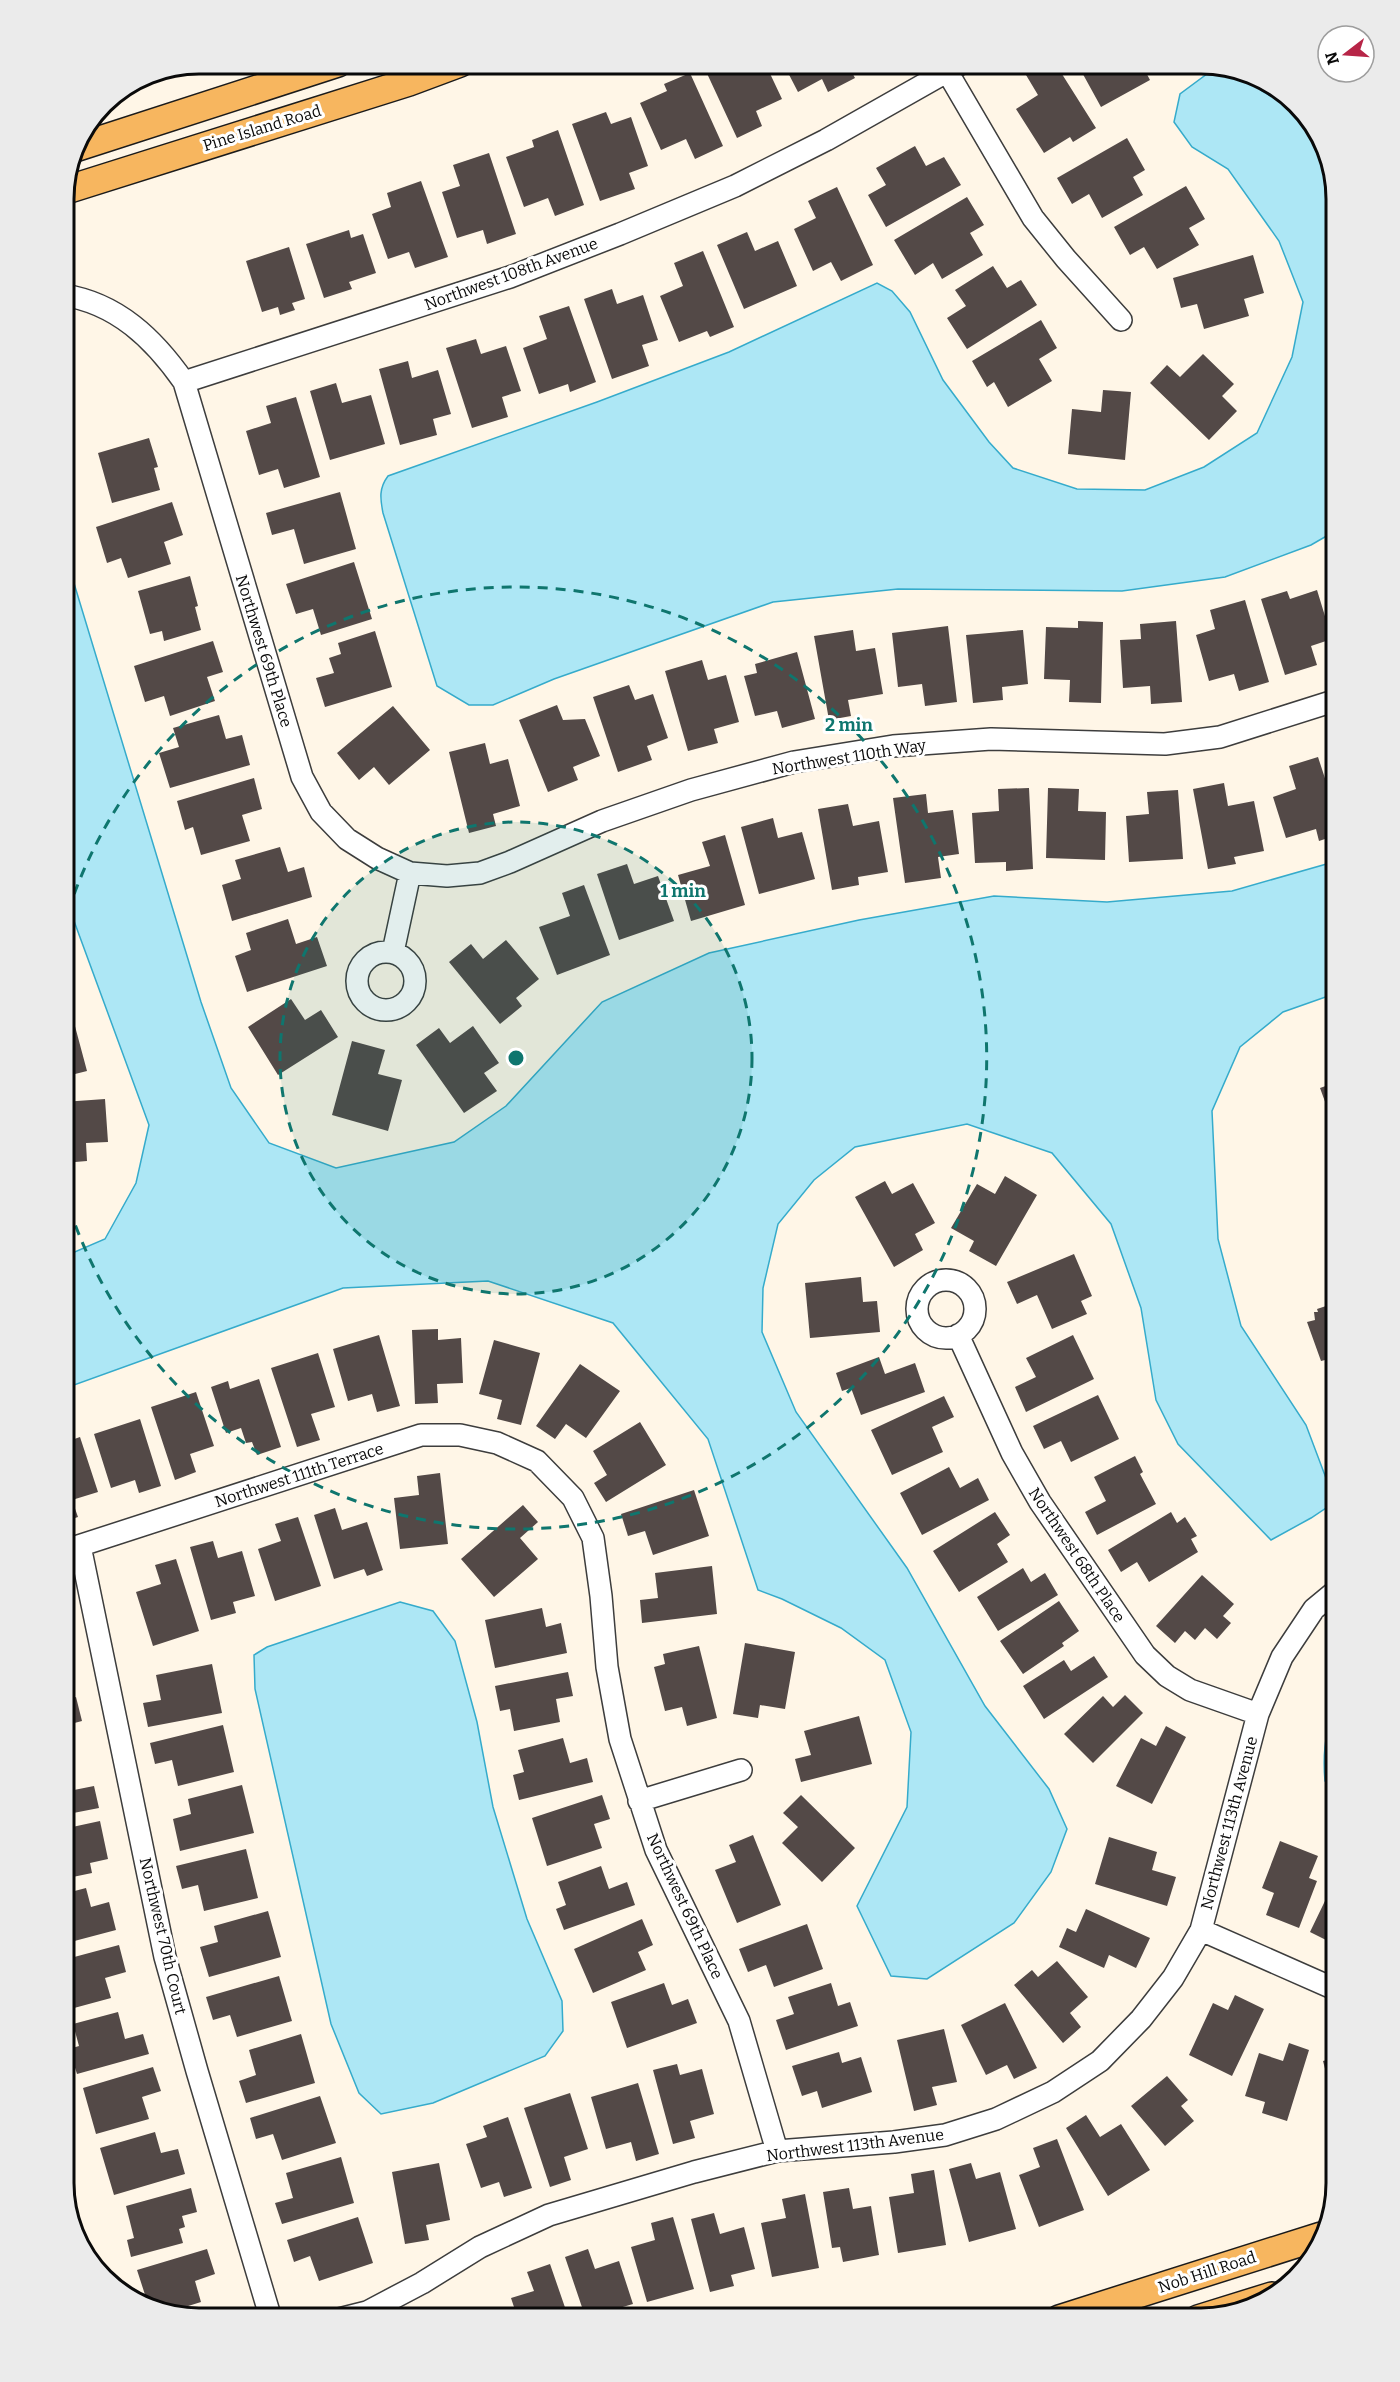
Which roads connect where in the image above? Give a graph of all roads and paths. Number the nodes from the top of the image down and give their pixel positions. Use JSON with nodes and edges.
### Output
{"nodes":[{"id":1,"x":304,"y":74,"type":"edge"},
{"id":2,"x":430,"y":74,"type":"edge"},
{"id":3,"x":944,"y":74,"type":"edge"},
{"id":4,"x":958,"y":74,"type":"edge"},
{"id":5,"x":85,"y":145,"type":"edge"},
{"id":6,"x":74,"y":187,"type":"edge"},
{"id":7,"x":74,"y":297,"type":"edge"},
{"id":8,"x":1120,"y":320,"type":"dead end"},
{"id":9,"x":184,"y":382,"type":"junction"},
{"id":10,"x":1326,"y":703,"type":"edge"},
{"id":11,"x":410,"y":873,"type":"junction"},
{"id":12,"x":393,"y":952,"type":"dead end"},
{"id":13,"x":958,"y":1335,"type":"dead end"},
{"id":14,"x":537,"y":1461,"type":"joint"},
{"id":15,"x":74,"y":1548,"type":"edge"},
{"id":16,"x":74,"y":1558,"type":"edge"},
{"id":17,"x":1326,"y":1599,"type":"edge"},
{"id":18,"x":1258,"y":1714,"type":"junction"},
{"id":19,"x":741,"y":1770,"type":"dead end"},
{"id":20,"x":639,"y":1801,"type":"junction"},
{"id":21,"x":1201,"y":1930,"type":"junction"},
{"id":22,"x":1326,"y":1985,"type":"edge"},
{"id":23,"x":777,"y":2151,"type":"junction"},
{"id":24,"x":1314,"y":2238,"type":"edge"},
{"id":25,"x":268,"y":2308,"type":"edge"},
{"id":26,"x":375,"y":2308,"type":"edge"},
{"id":27,"x":1094,"y":2308,"type":"edge"}],
"edges":[{"from":1,"to":5,"type":"main road"},
{"from":2,"to":6,"type":"main road","name":"Pine Island Road"},
{"from":3,"to":9,"type":"street","name":"Northwest 108th Avenue"},
{"from":4,"to":8,"type":"street"},
{"from":7,"to":9,"type":"street"},
{"from":9,"to":11,"type":"street","name":"Northwest 69th Place"},
{"from":10,"to":11,"type":"street","name":"Northwest 110th Way"},
{"from":11,"to":12,"type":"street"},
{"from":13,"to":18,"type":"street","name":"Northwest 68th Place"},
{"from":14,"to":15,"type":"street","name":"Northwest 111th Terrace"},
{"from":14,"to":20,"type":"street","name":"Northwest 69th Place"},
{"from":16,"to":25,"type":"street","name":"Northwest 70th Court"},
{"from":17,"to":18,"type":"street","name":"Northwest 113th Avenue"},
{"from":18,"to":21,"type":"street","name":"Northwest 113th Avenue"},
{"from":19,"to":20,"type":"street"},
{"from":20,"to":23,"type":"street","name":"Northwest 69th Place"},
{"from":21,"to":22,"type":"street"},
{"from":21,"to":23,"type":"street","name":"Northwest 113th Avenue"},
{"from":23,"to":26,"type":"street","name":"Northwest 113th Avenue"},
{"from":24,"to":27,"type":"main road","name":"Nob Hill Road"}]}
